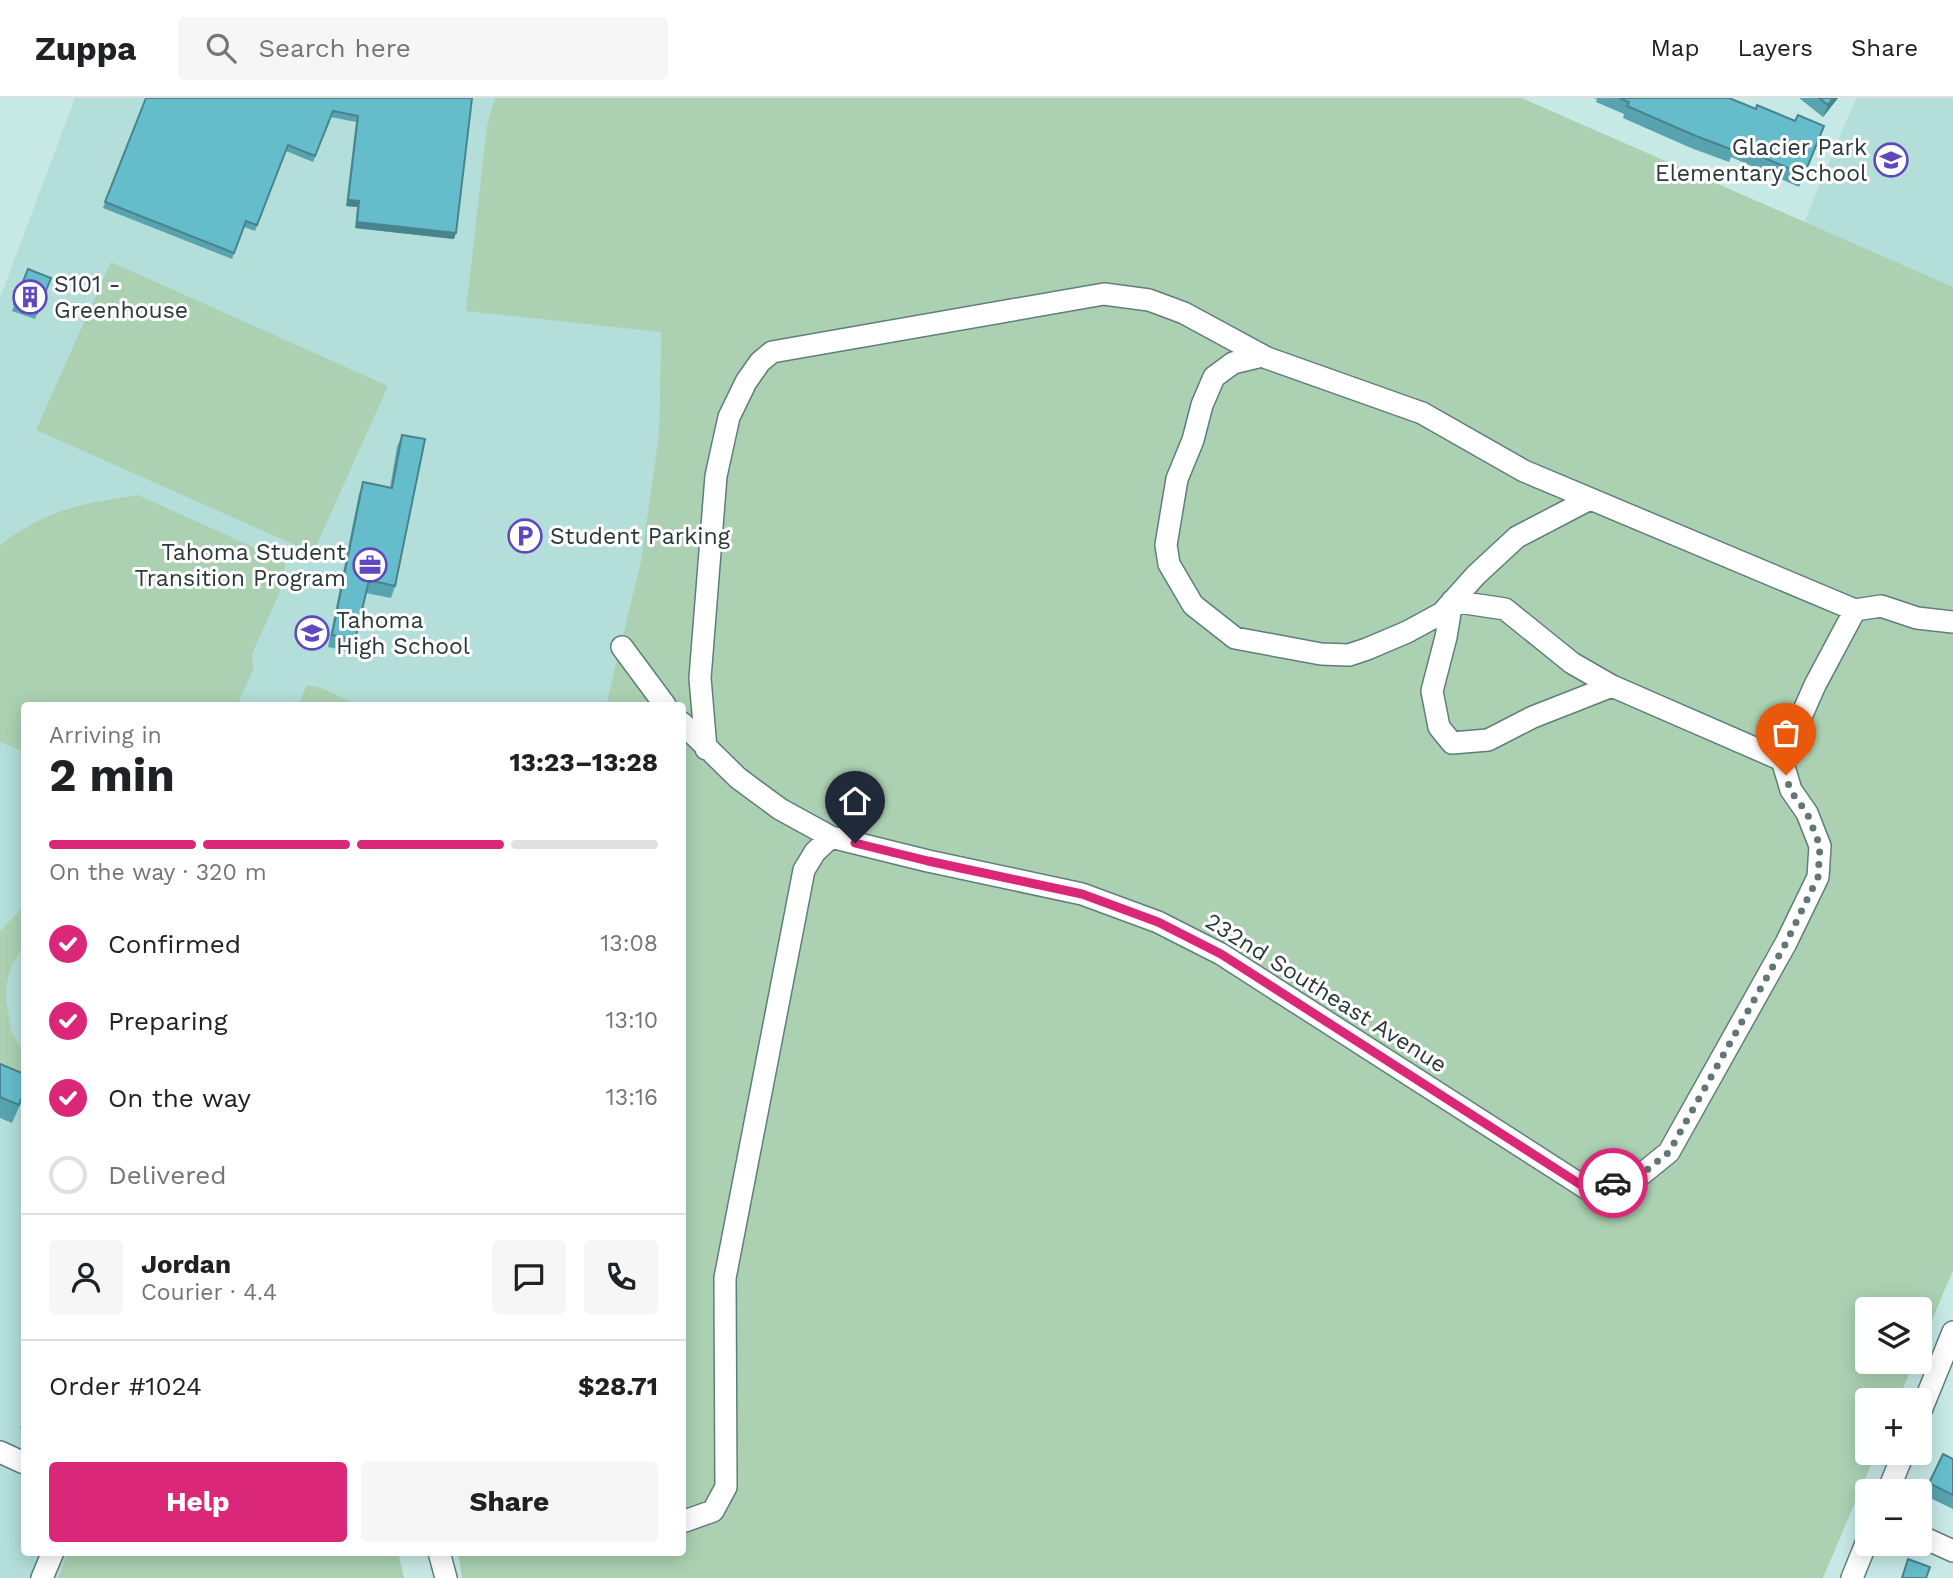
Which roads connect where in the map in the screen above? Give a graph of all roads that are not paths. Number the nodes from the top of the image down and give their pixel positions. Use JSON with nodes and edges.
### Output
{"nodes":[{"id":1,"x":1262,"y":356,"type":"junction"},
{"id":2,"x":1590,"y":499,"type":"junction"},
{"id":3,"x":1452,"y":601,"type":"junction"},
{"id":4,"x":1855,"y":610,"type":"junction"},
{"id":5,"x":1953,"y":622,"type":"edge"},
{"id":6,"x":622,"y":647,"type":"dead end"},
{"id":7,"x":1612,"y":686,"type":"junction"},
{"id":8,"x":663,"y":702,"type":"edge"},
{"id":9,"x":686,"y":727,"type":"edge"},
{"id":10,"x":706,"y":749,"type":"junction"},
{"id":11,"x":1782,"y":760,"type":"junction"},
{"id":12,"x":831,"y":836,"type":"junction"},
{"id":13,"x":1953,"y":1332,"type":"edge"},
{"id":14,"x":1930,"y":1388,"type":"edge"},
{"id":15,"x":0,"y":1452,"type":"edge"},
{"id":16,"x":21,"y":1462,"type":"edge"},
{"id":17,"x":686,"y":1521,"type":"edge"},
{"id":18,"x":1932,"y":1541,"type":"edge"},
{"id":19,"x":1953,"y":1551,"type":"edge"},
{"id":20,"x":50,"y":1556,"type":"edge"},
{"id":21,"x":440,"y":1556,"type":"edge"},
{"id":22,"x":1861,"y":1556,"type":"edge"},
{"id":23,"x":42,"y":1578,"type":"edge"},
{"id":24,"x":446,"y":1578,"type":"edge"},
{"id":25,"x":1852,"y":1578,"type":"edge"}],
"edges":[{"from":1,"to":2,"type":"street"},
{"from":1,"to":3,"type":"street"},
{"from":1,"to":10,"type":"street"},
{"from":2,"to":3,"type":"street"},
{"from":2,"to":4,"type":"street"},
{"from":3,"to":7,"type":"street"},
{"from":3,"to":7,"type":"street"},
{"from":4,"to":5,"type":"street"},
{"from":4,"to":11,"type":"street"},
{"from":6,"to":8,"type":"street"},
{"from":7,"to":11,"type":"street"},
{"from":9,"to":10,"type":"street","name":"232nd Southeast Avenue"},
{"from":10,"to":12,"type":"street","name":"232nd Southeast Avenue"},
{"from":11,"to":12,"type":"street","name":"232nd Southeast Avenue"},
{"from":12,"to":17,"type":"street"},
{"from":13,"to":14,"type":"street"},
{"from":15,"to":16,"type":"street"},
{"from":18,"to":19,"type":"street"},
{"from":20,"to":23,"type":"street"},
{"from":21,"to":24,"type":"street"},
{"from":22,"to":25,"type":"street"}]}
